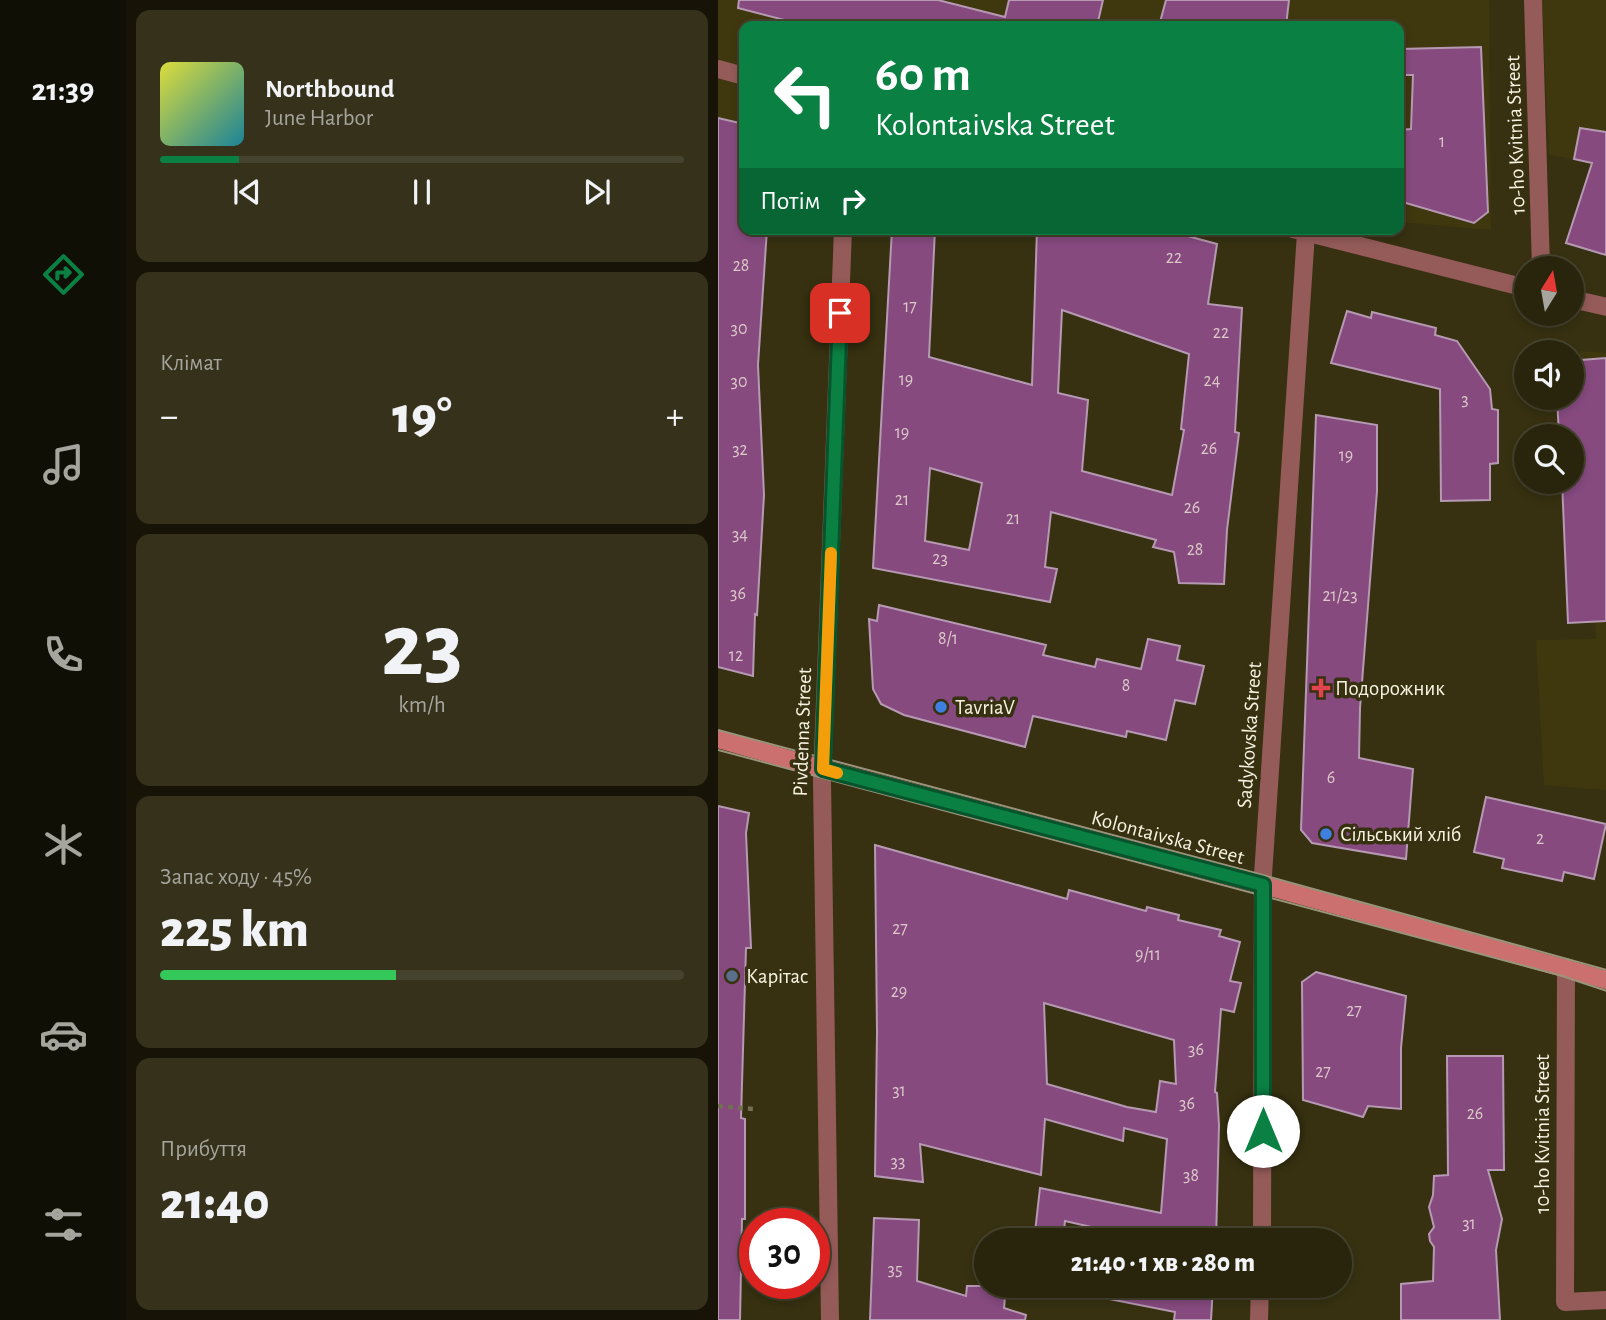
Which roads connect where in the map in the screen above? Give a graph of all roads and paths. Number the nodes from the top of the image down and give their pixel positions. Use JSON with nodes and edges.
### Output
{"nodes":[{"id":1,"x":1533,"y":0,"type":"edge"},
{"id":2,"x":718,"y":69,"type":"edge"},
{"id":3,"x":739,"y":75,"type":"edge"},
{"id":4,"x":843,"y":235,"type":"edge"},
{"id":5,"x":1299,"y":235,"type":"edge"},
{"id":6,"x":1315,"y":235,"type":"edge"},
{"id":7,"x":1541,"y":256,"type":"edge"},
{"id":8,"x":1514,"y":285,"type":"edge"},
{"id":9,"x":1584,"y":302,"type":"edge"},
{"id":10,"x":1606,"y":307,"type":"edge"},
{"id":11,"x":718,"y":739,"type":"edge"},
{"id":12,"x":823,"y":769,"type":"junction"},
{"id":13,"x":1263,"y":885,"type":"junction"},
{"id":14,"x":1566,"y":967,"type":"junction"},
{"id":15,"x":1606,"y":980,"type":"edge"},
{"id":16,"x":718,"y":1106,"type":"edge"},
{"id":17,"x":753,"y":1109,"type":"dead end"},
{"id":18,"x":1262,"y":1228,"type":"edge"},
{"id":19,"x":1260,"y":1298,"type":"edge"},
{"id":20,"x":1606,"y":1300,"type":"edge"},
{"id":21,"x":829,"y":1320,"type":"edge"},
{"id":22,"x":1259,"y":1320,"type":"edge"}],
"edges":[{"from":1,"to":7,"type":"street","name":"10-ho Kvitnia Street"},
{"from":2,"to":3,"type":"street"},
{"from":4,"to":12,"type":"street","name":"Pivdenna Street"},
{"from":5,"to":13,"type":"street","name":"Sadykovska Street"},
{"from":6,"to":8,"type":"street"},
{"from":9,"to":10,"type":"street"},
{"from":11,"to":12,"type":"main road","name":"Kolontaivska Street"},
{"from":12,"to":13,"type":"main road","name":"Kolontaivska Street"},
{"from":12,"to":21,"type":"street","name":"Pivdenna Street"},
{"from":13,"to":14,"type":"main road","name":"Kolontaivska Street"},
{"from":13,"to":18,"type":"street","name":"Sadykovska Street"},
{"from":14,"to":15,"type":"main road","name":"Kolontaivska Street"},
{"from":14,"to":20,"type":"street","name":"10-ho Kvitnia Street"},
{"from":16,"to":17,"type":"path"},
{"from":19,"to":22,"type":"street"}]}
